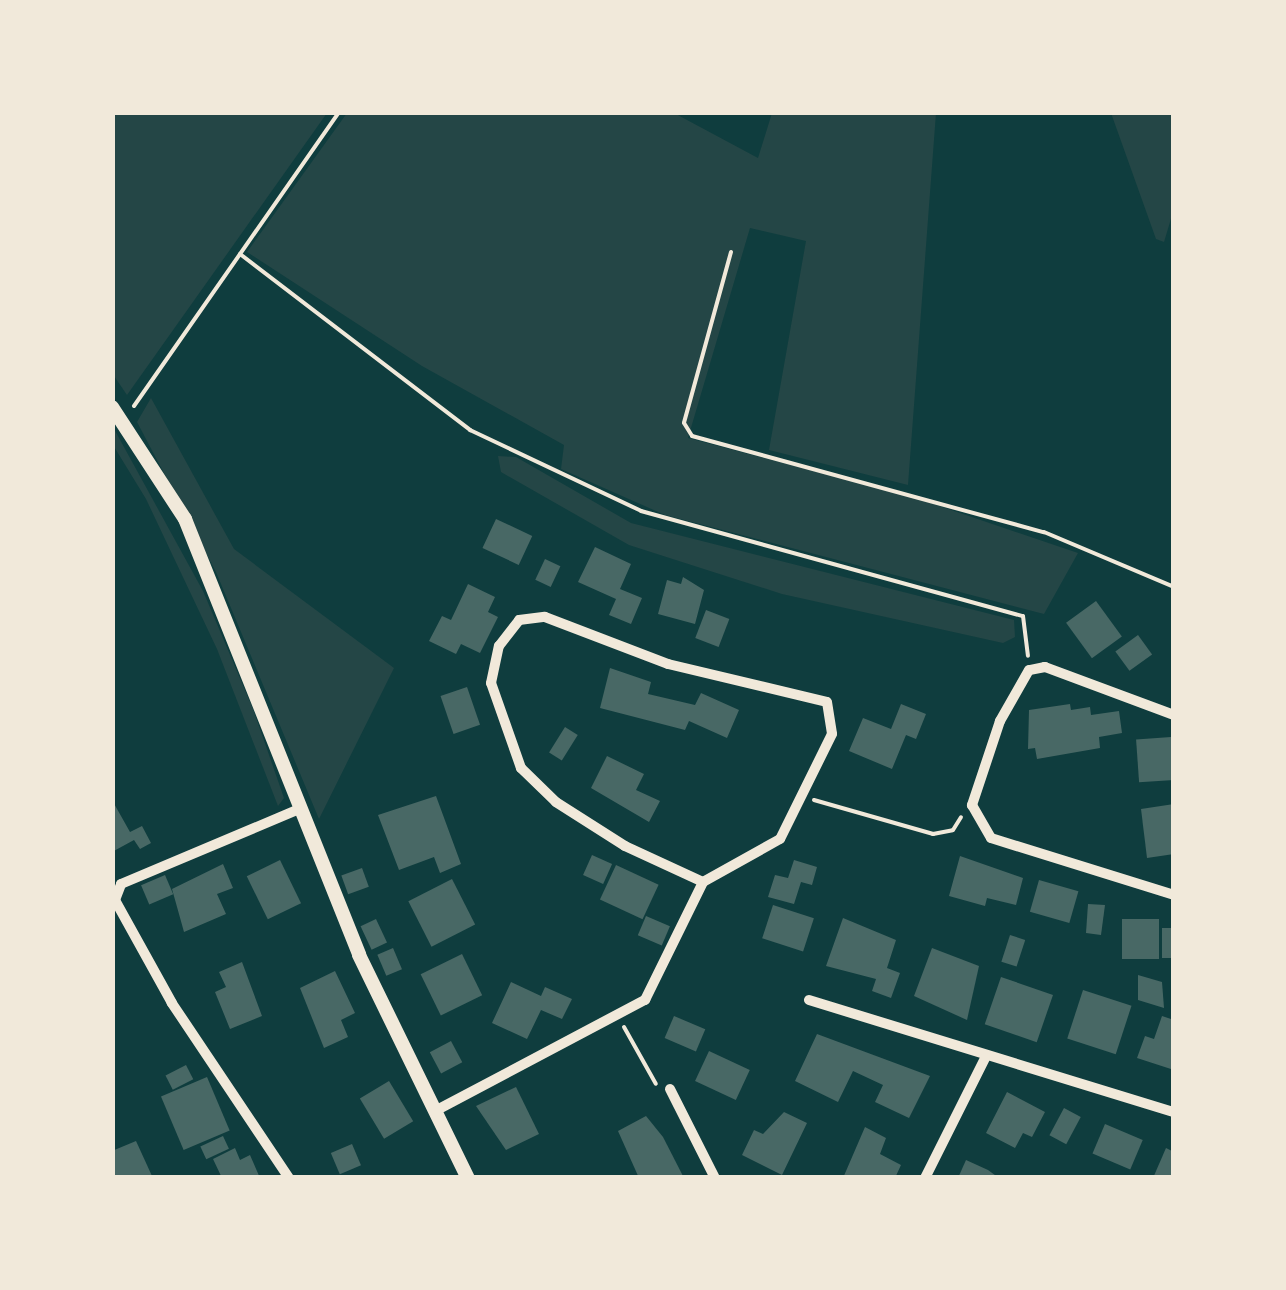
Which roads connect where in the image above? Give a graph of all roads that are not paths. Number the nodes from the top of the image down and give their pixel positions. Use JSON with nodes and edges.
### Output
{"nodes":[{"id":1,"x":112,"y":407,"type":"edge"},
{"id":2,"x":1174,"y":714,"type":"edge"},
{"id":3,"x":299,"y":808,"type":"junction"},
{"id":4,"x":703,"y":882,"type":"junction"},
{"id":5,"x":1174,"y":895,"type":"edge"},
{"id":6,"x":809,"y":1000,"type":"dead end"},
{"id":7,"x":985,"y":1058,"type":"junction"},
{"id":8,"x":670,"y":1089,"type":"road end"},
{"id":9,"x":435,"y":1111,"type":"junction"},
{"id":10,"x":1174,"y":1112,"type":"edge"},
{"id":11,"x":288,"y":1178,"type":"edge"},
{"id":12,"x":468,"y":1178,"type":"edge"},
{"id":13,"x":715,"y":1178,"type":"edge"},
{"id":14,"x":925,"y":1178,"type":"edge"}],
"edges":[{"from":1,"to":3,"type":"street"},
{"from":2,"to":5,"type":"street"},
{"from":3,"to":9,"type":"street"},
{"from":3,"to":11,"type":"street"},
{"from":4,"to":4,"type":"street"},
{"from":4,"to":9,"type":"street"},
{"from":6,"to":7,"type":"street"},
{"from":7,"to":10,"type":"street"},
{"from":7,"to":14,"type":"street"},
{"from":8,"to":13,"type":"street"},
{"from":9,"to":12,"type":"street"}]}
